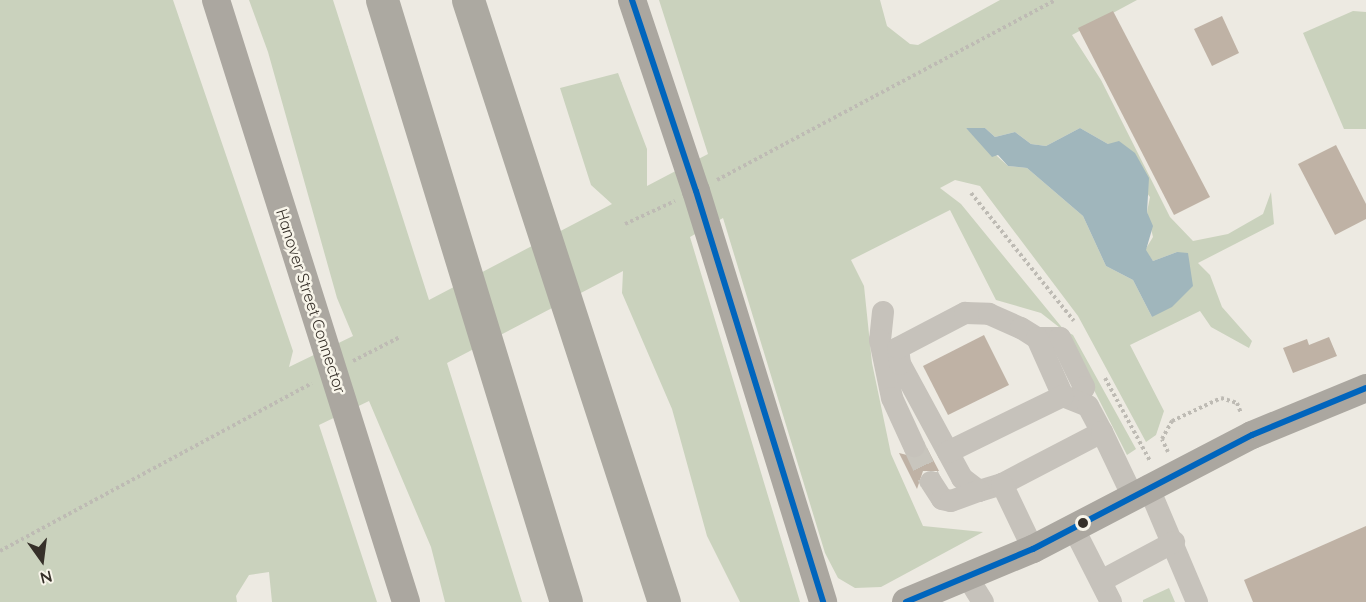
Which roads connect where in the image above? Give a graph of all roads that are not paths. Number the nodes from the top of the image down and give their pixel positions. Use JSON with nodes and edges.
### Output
{"nodes":[{"id":1,"x":216,"y":0,"type":"edge"},
{"id":2,"x":382,"y":0,"type":"edge"},
{"id":3,"x":468,"y":0,"type":"edge"},
{"id":4,"x":632,"y":0,"type":"edge"},
{"id":5,"x":883,"y":312,"type":"dead end"},
{"id":6,"x":1366,"y":388,"type":"edge"},
{"id":7,"x":1070,"y":398,"type":"junction"},
{"id":8,"x":1102,"y":432,"type":"junction"},
{"id":9,"x":914,"y":446,"type":"tunnel mouth"},
{"id":10,"x":948,"y":452,"type":"junction"},
{"id":11,"x":931,"y":482,"type":"tunnel mouth"},
{"id":12,"x":1002,"y":484,"type":"junction"},
{"id":13,"x":979,"y":491,"type":"junction"},
{"id":14,"x":1140,"y":491,"type":"junction"},
{"id":15,"x":1073,"y":527,"type":"junction"},
{"id":16,"x":1173,"y":542,"type":"junction"},
{"id":17,"x":1033,"y":549,"type":"junction"},
{"id":18,"x":1101,"y":581,"type":"junction"},
{"id":19,"x":969,"y":592,"type":"edge"},
{"id":20,"x":406,"y":602,"type":"edge"},
{"id":21,"x":566,"y":602,"type":"edge"},
{"id":22,"x":664,"y":602,"type":"edge"},
{"id":23,"x":823,"y":602,"type":"edge"},
{"id":24,"x":906,"y":602,"type":"edge"},
{"id":25,"x":1111,"y":602,"type":"edge"},
{"id":26,"x":1197,"y":602,"type":"edge"}],
"edges":[{"from":1,"to":20,"type":"main road","name":"Hanover Street Connector"},
{"from":2,"to":21,"type":"highway"},
{"from":3,"to":22,"type":"highway"},
{"from":4,"to":23,"type":"main road"},
{"from":5,"to":9,"type":"street"},
{"from":6,"to":14,"type":"main road"},
{"from":7,"to":8,"type":"street"},
{"from":7,"to":10,"type":"street"},
{"from":7,"to":10,"type":"street"},
{"from":8,"to":12,"type":"street"},
{"from":8,"to":14,"type":"street"},
{"from":10,"to":13,"type":"street"},
{"from":11,"to":13,"type":"street"},
{"from":12,"to":13,"type":"street"},
{"from":12,"to":17,"type":"street"},
{"from":14,"to":15,"type":"main road"},
{"from":14,"to":16,"type":"street"},
{"from":15,"to":17,"type":"main road"},
{"from":15,"to":18,"type":"street"},
{"from":16,"to":18,"type":"street"},
{"from":16,"to":26,"type":"street"},
{"from":17,"to":19,"type":"main road"},
{"from":18,"to":25,"type":"street"},
{"from":19,"to":24,"type":"main road"}]}
